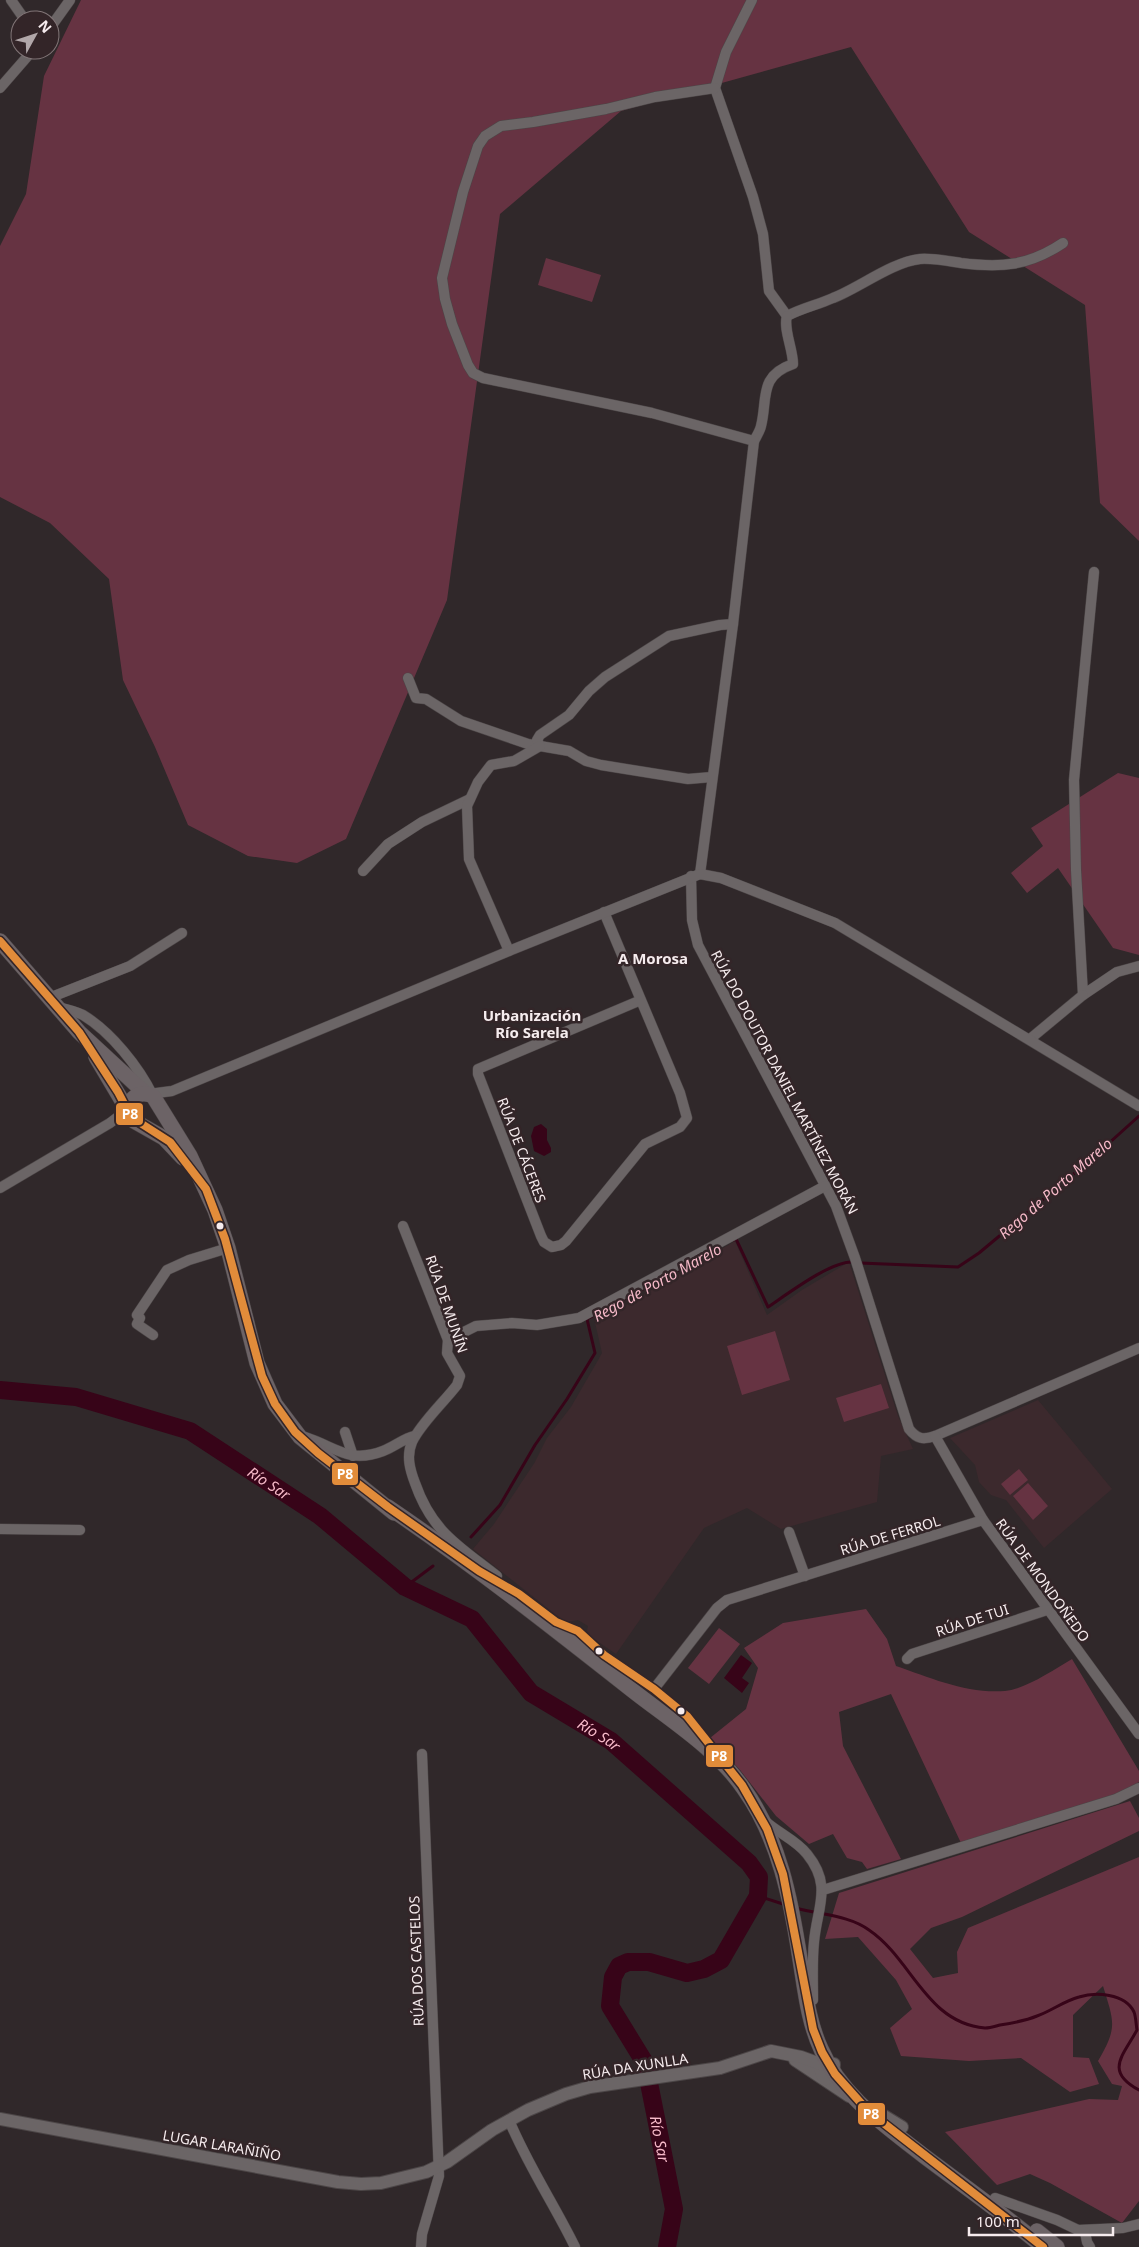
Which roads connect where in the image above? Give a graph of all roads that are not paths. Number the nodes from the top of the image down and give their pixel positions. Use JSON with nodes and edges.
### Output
{"nodes":[{"id":1,"x":70,"y":0,"type":"edge"},
{"id":2,"x":752,"y":0,"type":"edge"},
{"id":3,"x":60,"y":14,"type":"edge"},
{"id":4,"x":24,"y":60,"type":"edge"},
{"id":5,"x":0,"y":88,"type":"edge"},
{"id":6,"x":715,"y":88,"type":"junction"},
{"id":7,"x":1063,"y":243,"type":"dead end"},
{"id":8,"x":786,"y":316,"type":"junction"},
{"id":9,"x":754,"y":441,"type":"junction"},
{"id":10,"x":1094,"y":572,"type":"dead end"},
{"id":11,"x":733,"y":624,"type":"junction"},
{"id":12,"x":408,"y":678,"type":"dead end"},
{"id":13,"x":540,"y":746,"type":"junction"},
{"id":14,"x":712,"y":777,"type":"junction"},
{"id":15,"x":470,"y":799,"type":"junction"},
{"id":16,"x":362,"y":871,"type":"dead end"},
{"id":17,"x":696,"y":875,"type":"junction"},
{"id":18,"x":604,"y":912,"type":"junction"},
{"id":19,"x":182,"y":933,"type":"dead end"},
{"id":20,"x":0,"y":941,"type":"edge"},
{"id":21,"x":508,"y":951,"type":"junction"},
{"id":22,"x":1139,"y":966,"type":"edge"},
{"id":23,"x":1083,"y":995,"type":"junction"},
{"id":24,"x":641,"y":1000,"type":"junction"},
{"id":25,"x":53,"y":1003,"type":"junction"},
{"id":26,"x":79,"y":1032,"type":"junction"},
{"id":27,"x":1030,"y":1040,"type":"junction"},
{"id":28,"x":156,"y":1102,"type":"junction"},
{"id":29,"x":1139,"y":1106,"type":"edge"},
{"id":30,"x":130,"y":1111,"type":"junction"},
{"id":31,"x":110,"y":1123,"type":"junction"},
{"id":32,"x":825,"y":1186,"type":"junction"},
{"id":33,"x":0,"y":1188,"type":"edge"},
{"id":34,"x":206,"y":1189,"type":"junction"},
{"id":35,"x":404,"y":1226,"type":"dead end"},
{"id":36,"x":228,"y":1248,"type":"junction"},
{"id":37,"x":153,"y":1335,"type":"dead end"},
{"id":38,"x":448,"y":1340,"type":"junction"},
{"id":39,"x":1139,"y":1348,"type":"edge"},
{"id":40,"x":344,"y":1432,"type":"dead end"},
{"id":41,"x":298,"y":1435,"type":"junction"},
{"id":42,"x":415,"y":1436,"type":"junction"},
{"id":43,"x":935,"y":1436,"type":"junction"},
{"id":44,"x":353,"y":1456,"type":"junction"},
{"id":45,"x":388,"y":1507,"type":"junction"},
{"id":46,"x":424,"y":1508,"type":"junction"},
{"id":47,"x":983,"y":1520,"type":"junction"},
{"id":48,"x":417,"y":1526,"type":"junction"},
{"id":49,"x":0,"y":1528,"type":"edge"},
{"id":50,"x":80,"y":1530,"type":"dead end"},
{"id":51,"x":789,"y":1532,"type":"dead end"},
{"id":52,"x":805,"y":1576,"type":"junction"},
{"id":53,"x":1047,"y":1610,"type":"junction"},
{"id":54,"x":552,"y":1626,"type":"junction"},
{"id":55,"x":907,"y":1659,"type":"dead end"},
{"id":56,"x":654,"y":1689,"type":"dead end"},
{"id":57,"x":1139,"y":1734,"type":"edge"},
{"id":58,"x":422,"y":1754,"type":"dead end"},
{"id":59,"x":1139,"y":1788,"type":"edge"},
{"id":60,"x":762,"y":1819,"type":"junction"},
{"id":61,"x":823,"y":1890,"type":"junction"},
{"id":62,"x":798,"y":1944,"type":"junction"},
{"id":63,"x":814,"y":2011,"type":"junction"},
{"id":64,"x":814,"y":2040,"type":"junction"},
{"id":65,"x":786,"y":2055,"type":"junction"},
{"id":66,"x":801,"y":2057,"type":"junction"},
{"id":67,"x":825,"y":2069,"type":"junction"},
{"id":68,"x":863,"y":2106,"type":"junction"},
{"id":69,"x":0,"y":2119,"type":"edge"},
{"id":70,"x":509,"y":2120,"type":"junction"},
{"id":71,"x":902,"y":2128,"type":"junction"},
{"id":72,"x":437,"y":2167,"type":"junction"},
{"id":73,"x":995,"y":2198,"type":"junction"},
{"id":74,"x":1139,"y":2224,"type":"edge"},
{"id":75,"x":1088,"y":2230,"type":"junction"},
{"id":76,"x":421,"y":2247,"type":"edge"},
{"id":77,"x":575,"y":2247,"type":"edge"},
{"id":78,"x":1043,"y":2247,"type":"edge"},
{"id":79,"x":1057,"y":2247,"type":"edge"},
{"id":80,"x":1085,"y":2247,"type":"edge"},
{"id":81,"x":1090,"y":2247,"type":"edge"}],
"edges":[{"from":1,"to":3,"type":"street"},
{"from":2,"to":6,"type":"street"},
{"from":4,"to":5,"type":"street"},
{"from":6,"to":8,"type":"street"},
{"from":6,"to":9,"type":"street"},
{"from":7,"to":8,"type":"street"},
{"from":8,"to":9,"type":"street","name":"RÚA DO DOUTOR DANIEL MARTÍNEZ MORÁN"},
{"from":9,"to":11,"type":"street","name":"RÚA DO DOUTOR DANIEL MARTÍNEZ MORÁN"},
{"from":10,"to":23,"type":"street"},
{"from":11,"to":13,"type":"street"},
{"from":11,"to":14,"type":"street","name":"RÚA DO DOUTOR DANIEL MARTÍNEZ MORÁN"},
{"from":12,"to":13,"type":"street"},
{"from":13,"to":14,"type":"street"},
{"from":13,"to":15,"type":"street"},
{"from":14,"to":17,"type":"street","name":"RÚA DO DOUTOR DANIEL MARTÍNEZ MORÁN"},
{"from":15,"to":16,"type":"street"},
{"from":15,"to":21,"type":"street"},
{"from":17,"to":18,"type":"street"},
{"from":17,"to":27,"type":"street"},
{"from":17,"to":32,"type":"street","name":"RÚA DO DOUTOR DANIEL MARTÍNEZ MORÁN"},
{"from":18,"to":21,"type":"street"},
{"from":18,"to":24,"type":"street"},
{"from":19,"to":25,"type":"street"},
{"from":20,"to":25,"type":"main road"},
{"from":21,"to":28,"type":"street"},
{"from":22,"to":23,"type":"street"},
{"from":23,"to":27,"type":"street"},
{"from":24,"to":24,"type":"street","name":"RÚA DE CÁCERES"},
{"from":25,"to":26,"type":"main road"},
{"from":25,"to":28,"type":"street"},
{"from":26,"to":28,"type":"main road"},
{"from":26,"to":30,"type":"main road"},
{"from":27,"to":29,"type":"street"},
{"from":28,"to":30,"type":"main road"},
{"from":28,"to":30,"type":"main road"},
{"from":28,"to":34,"type":"main road"},
{"from":30,"to":31,"type":"street"},
{"from":30,"to":31,"type":"street"},
{"from":30,"to":34,"type":"main road"},
{"from":31,"to":33,"type":"street"},
{"from":32,"to":38,"type":"street"},
{"from":32,"to":43,"type":"street","name":"RÚA DO DOUTOR DANIEL MARTÍNEZ MORÁN"},
{"from":34,"to":36,"type":"main road"},
{"from":35,"to":38,"type":"street","name":"RÚA DE MUNÍN"},
{"from":36,"to":37,"type":"street"},
{"from":36,"to":41,"type":"main road"},
{"from":38,"to":42,"type":"street","name":"RÚA DE MUNÍN"},
{"from":39,"to":43,"type":"street"},
{"from":40,"to":44,"type":"street"},
{"from":41,"to":44,"type":"street"},
{"from":41,"to":45,"type":"main road"},
{"from":42,"to":44,"type":"street","name":"RÚA DE MUNÍN"},
{"from":42,"to":46,"type":"street","name":"RÚA DE MUNÍN"},
{"from":43,"to":47,"type":"street","name":"RÚA DE MONDOÑEDO"},
{"from":45,"to":48,"type":"main road"},
{"from":45,"to":60,"type":"main road"},
{"from":46,"to":48,"type":"street"},
{"from":46,"to":54,"type":"street","name":"RÚA DE MUNÍN"},
{"from":47,"to":52,"type":"street","name":"RÚA DE FERROL"},
{"from":47,"to":53,"type":"street","name":"RÚA DE MONDOÑEDO"},
{"from":48,"to":54,"type":"main road"},
{"from":49,"to":50,"type":"street"},
{"from":51,"to":52,"type":"street"},
{"from":52,"to":56,"type":"street","name":"RÚA DE FERROL"},
{"from":53,"to":55,"type":"street","name":"RÚA DE TUI"},
{"from":53,"to":57,"type":"street","name":"RÚA DE MONDOÑEDO"},
{"from":54,"to":60,"type":"main road"},
{"from":58,"to":72,"type":"street","name":"RÚA DOS CASTELOS"},
{"from":59,"to":61,"type":"street"},
{"from":60,"to":61,"type":"street"},
{"from":60,"to":62,"type":"main road"},
{"from":61,"to":63,"type":"street"},
{"from":62,"to":63,"type":"main road"},
{"from":62,"to":63,"type":"main road"},
{"from":63,"to":64,"type":"street"},
{"from":63,"to":67,"type":"main road"},
{"from":63,"to":71,"type":"main road"},
{"from":64,"to":66,"type":"street"},
{"from":64,"to":67,"type":"street"},
{"from":65,"to":66,"type":"street","name":"RÚA DA XUNLLA"},
{"from":65,"to":67,"type":"street","name":"RÚA DA XUNLLA"},
{"from":65,"to":70,"type":"street","name":"RÚA DA XUNLLA"},
{"from":66,"to":67,"type":"street","name":"RÚA DA XUNLLA"},
{"from":67,"to":68,"type":"main road"},
{"from":67,"to":68,"type":"street","name":"RÚA DA XUNLLA"},
{"from":67,"to":71,"type":"street"},
{"from":68,"to":78,"type":"main road"},
{"from":69,"to":72,"type":"street","name":"LUGAR LARAÑIÑO"},
{"from":70,"to":72,"type":"street","name":"RÚA DA XUNLLA"},
{"from":70,"to":77,"type":"street"},
{"from":71,"to":73,"type":"main road"},
{"from":72,"to":76,"type":"street"},
{"from":73,"to":75,"type":"street"},
{"from":73,"to":79,"type":"main road"},
{"from":74,"to":75,"type":"street"},
{"from":75,"to":80,"type":"street"},
{"from":75,"to":81,"type":"street"}]}
